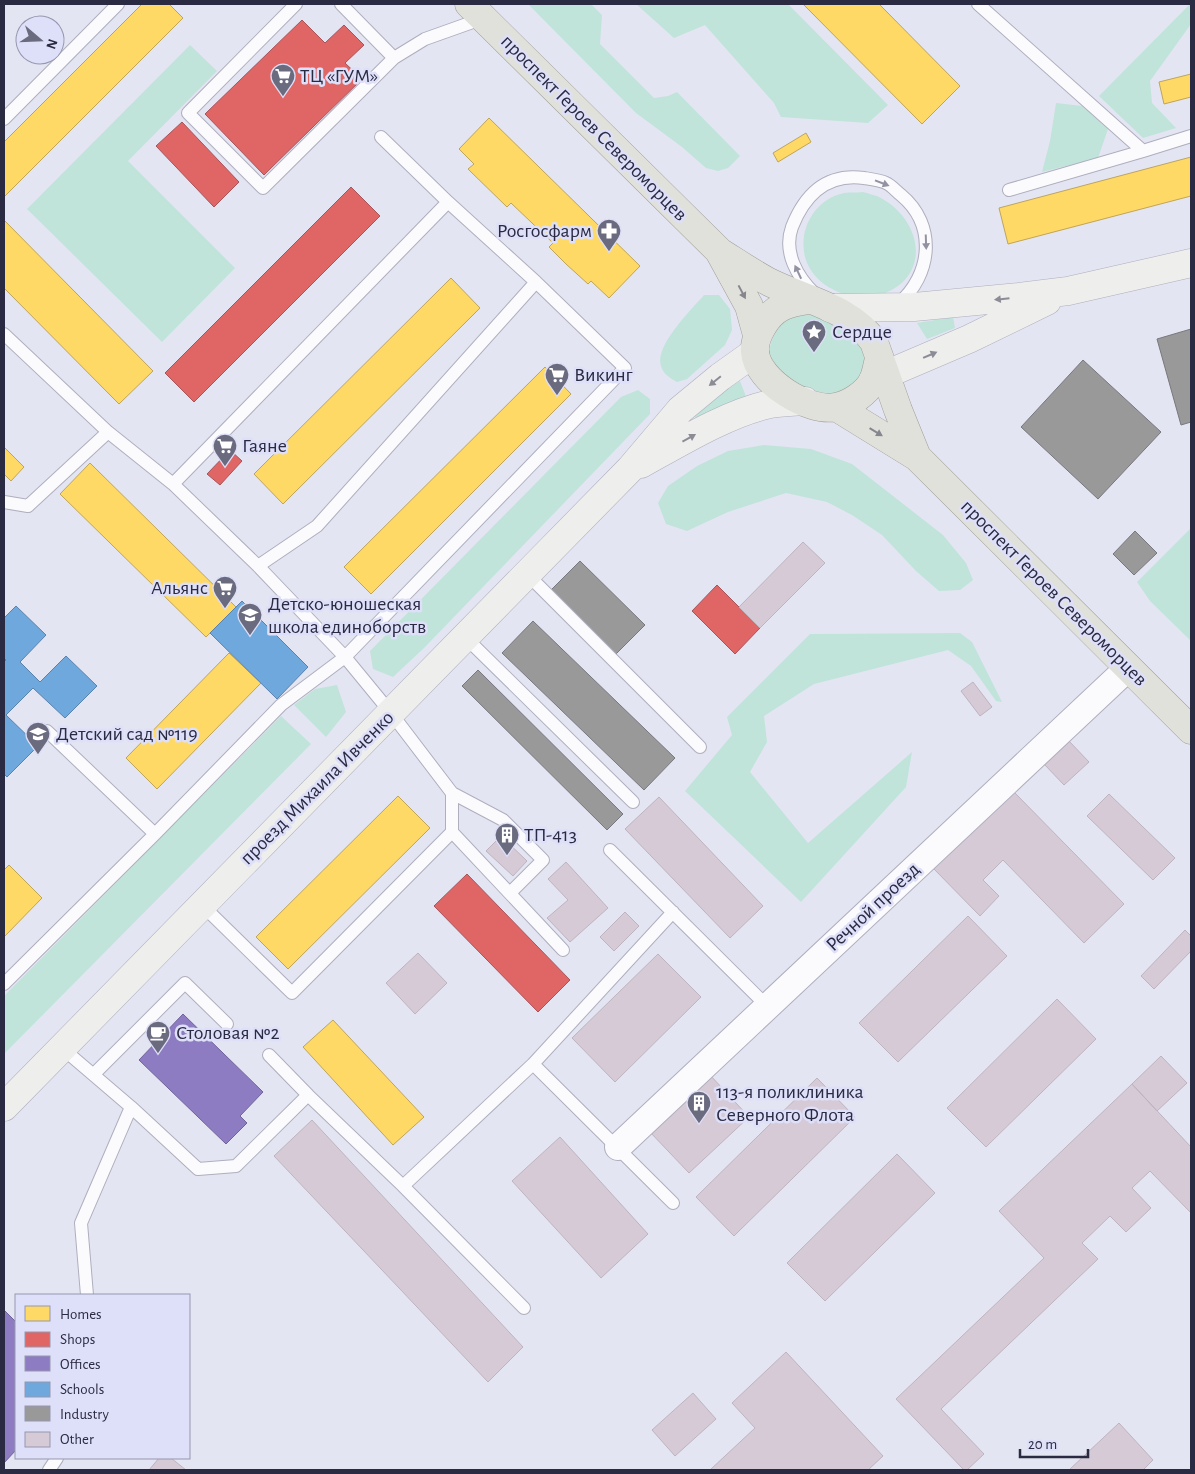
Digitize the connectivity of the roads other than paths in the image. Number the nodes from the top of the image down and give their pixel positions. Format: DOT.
graph roads {
  1 [pos="118,4"];
  2 [pos="296,4"];
  3 [pos="341,4"];
  4 [pos="978,4"];
  5 [pos="477,11"];
  6 [pos="394,58"];
  7 [pos="4,118"];
  8 [pos="1191,136"];
  9 [pos="381,138"];
  10 [pos="1142,151"];
  11 [pos="1009,190"];
  12 [pos="448,202"];
  13 [pos="720,252"];
  14 [pos="1191,262"];
  15 [pos="536,282"];
  16 [pos="1068,291"];
  17 [pos="820,304"];
  18 [pos="894,308"];
  19 [pos="4,334"];
  20 [pos="756,344"];
  21 [pos="879,371"];
  22 [pos="805,402"];
  23 [pos="836,407"];
  24 [pos="108,432"];
  25 [pos="917,457"];
  26 [pos="630,469"];
  27 [pos="173,484"];
  28 [pos="4,502"];
  29 [pos="258,566"];
  30 [pos="527,574"];
  31 [pos="465,637"];
  32 [pos="346,657"];
  33 [pos="1128,668"];
  34 [pos="391,713"];
  35 [pos="47,730"];
  36 [pos="1191,730"];
  37 [pos="700,747"];
  38 [pos="452,793"];
  39 [pos="633,802"];
  40 [pos="452,832"];
  41 [pos="155,834"];
  42 [pos="610,850"];
  43 [pos="510,894"];
  44 [pos="202,905"];
  45 [pos="673,912"];
  46 [pos="562,950"];
  47 [pos="4,984"];
  48 [pos="767,1006"];
  49 [pos="226,1024"];
  50 [pos="62,1048"];
  51 [pos="269,1055"];
  52 [pos="533,1064"];
  53 [pos="94,1074"];
  54 [pos="308,1095"];
  55 [pos="4,1107"];
  56 [pos="131,1107"];
  57 [pos="618,1147"];
  58 [pos="404,1186"];
  59 [pos="673,1203"];
  60 [pos="86,1294"];
  61 [pos="524,1308"];
  62 [pos="56,1459"];
  63 [pos="49,1470"];
  1 -- 7 [label="lane"];
  2 -- 6 [label="lane"];
  3 -- 6 [label="lane"];
  4 -- 10 [label="lane"];
  5 -- 6 [label="lane"];
  5 -- 13 [label="main road, проспект Героев Североморцев"];
  8 -- 10 [label="lane"];
  9 -- 12 [label="lane"];
  10 -- 11 [label="lane"];
  12 -- 15 [label="lane"];
  12 -- 27 [label="lane"];
  13 -- 17 [label="main road, проспект Героев Североморцев"];
  13 -- 20 [label="main road, проспект Героев Североморцев, one-way"];
  14 -- 16 [label="street"];
  15 -- 29 [label="lane"];
  15 -- 32 [label="lane"];
  16 -- 18 [label="street, one-way"];
  21 -- 16 [label="street, one-way"];
  17 -- 18 [label="street"];
  17 -- 18 [label="lane, one-way"];
  17 -- 20 [label="main road"];
  17 -- 21 [label="main road, проспект Героев Североморцев"];
  19 -- 24 [label="lane"];
  20 -- 22 [label="main road, проспект Героев Североморцев"];
  20 -- 26 [label="street, one-way"];
  21 -- 23 [label="main road"];
  21 -- 25 [label="main road, проспект Героев Североморцев"];
  22 -- 23 [label="main road, проспект Героев Североморцев"];
  26 -- 22 [label="street, one-way"];
  23 -- 25 [label="main road, проспект Героев Североморцев, one-way"];
  24 -- 27 [label="lane"];
  24 -- 28 [label="lane"];
  25 -- 33 [label="main road, проспект Героев Североморцев"];
  26 -- 30 [label="street, проезд Михаила Ивченко"];
  27 -- 29 [label="lane"];
  29 -- 32 [label="lane"];
  30 -- 31 [label="street, проезд Михаила Ивченко"];
  30 -- 37 [label="lane"];
  31 -- 34 [label="street, проезд Михаила Ивченко"];
  31 -- 39 [label="lane"];
  32 -- 34 [label="lane"];
  32 -- 41 [label="lane"];
  33 -- 36 [label="main road, проспект Героев Североморцев"];
  33 -- 48 [label="street, Речной проезд"];
  34 -- 38 [label="lane"];
  34 -- 44 [label="street, проезд Михаила Ивченко"];
  35 -- 41 [label="lane"];
  38 -- 40 [label="lane"];
  38 -- 43 [label="lane"];
  40 -- 43 [label="lane"];
  40 -- 44 [label="lane"];
  41 -- 47 [label="lane"];
  42 -- 45 [label="lane"];
  43 -- 46 [label="lane"];
  44 -- 50 [label="street, проезд Михаила Ивченко"];
  45 -- 48 [label="lane"];
  45 -- 52 [label="lane"];
  48 -- 57 [label="street, Речной проезд"];
  49 -- 53 [label="lane"];
  50 -- 53 [label="lane"];
  50 -- 55 [label="street, проезд Михаила Ивченко"];
  51 -- 54 [label="lane"];
  52 -- 57 [label="lane"];
  52 -- 58 [label="lane"];
  53 -- 56 [label="lane"];
  54 -- 56 [label="lane"];
  54 -- 58 [label="lane"];
  56 -- 60 [label="lane"];
  57 -- 59 [label="lane"];
  58 -- 61 [label="lane"];
  62 -- 63 [label="lane"];
}
